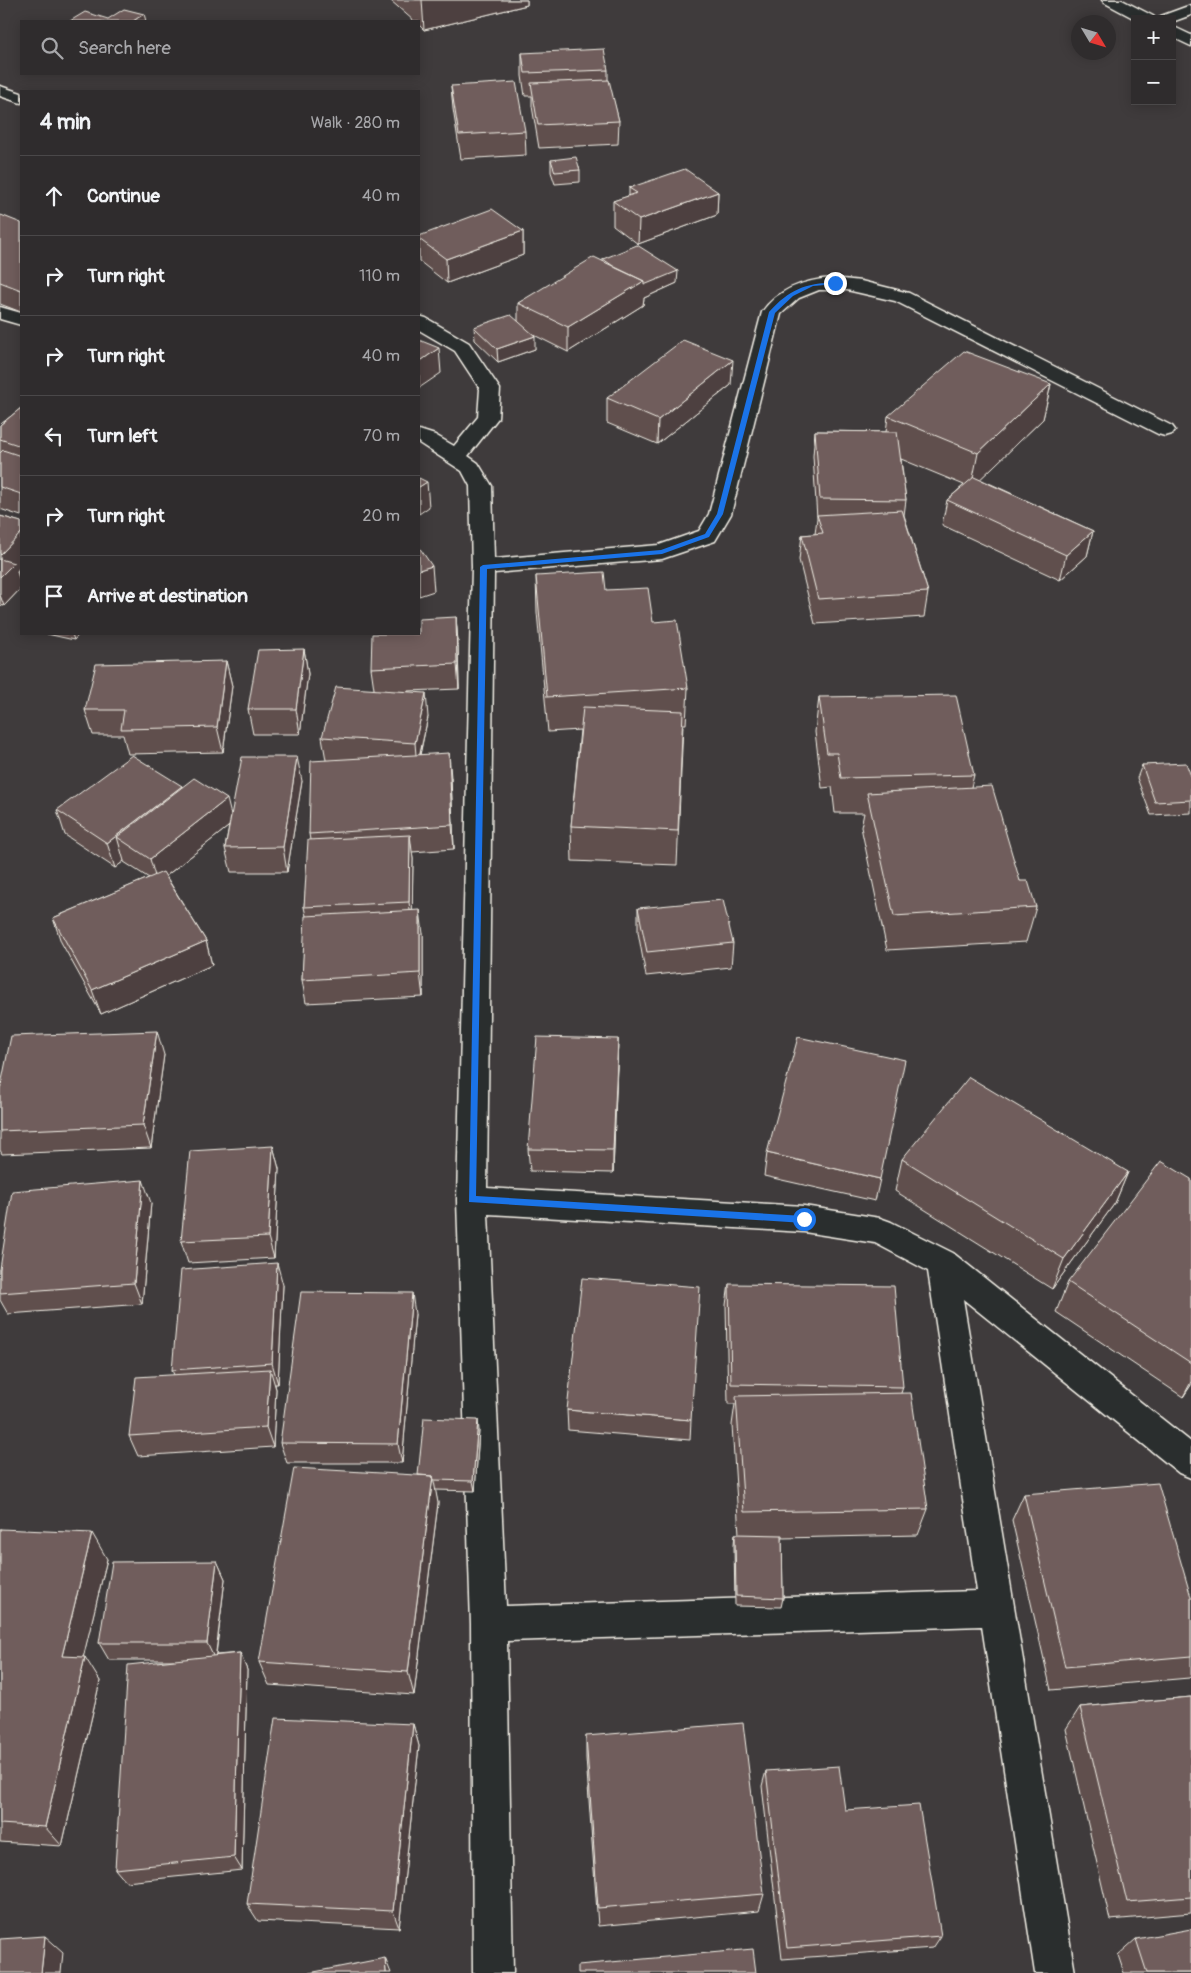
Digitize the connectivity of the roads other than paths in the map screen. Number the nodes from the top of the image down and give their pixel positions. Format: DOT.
graph roads {
  1 [pos="1110,0"];
  2 [pos="1191,10"];
  3 [pos="1140,15"];
  4 [pos="1176,15"];
  5 [pos="1176,33"];
  6 [pos="1191,40"];
  7 [pos="0,90"];
  8 [pos="20,98"];
  9 [pos="0,312"];
  10 [pos="20,319"];
  11 [pos="420,323"];
  12 [pos="1165,430"];
  13 [pos="420,436"];
  14 [pos="456,457"];
  15 [pos="483,567"];
  16 [pos="472,1200"];
  17 [pos="942,1262"];
  18 [pos="1191,1462"];
  19 [pos="997,1608"];
  20 [pos="489,1624"];
  21 [pos="493,1973"];
  22 [pos="1055,1973"];
  1 -- 3 [label="street"];
  2 -- 4 [label="street"];
  5 -- 6 [label="street"];
  7 -- 8 [label="street"];
  9 -- 10 [label="street"];
  11 -- 14 [label="street"];
  12 -- 15 [label="street"];
  13 -- 14 [label="street"];
  14 -- 15 [label="street"];
  15 -- 16 [label="street"];
  16 -- 17 [label="street"];
  16 -- 20 [label="street"];
  17 -- 18 [label="street"];
  17 -- 19 [label="street"];
  19 -- 20 [label="street"];
  19 -- 22 [label="street"];
  20 -- 21 [label="street"];
}
